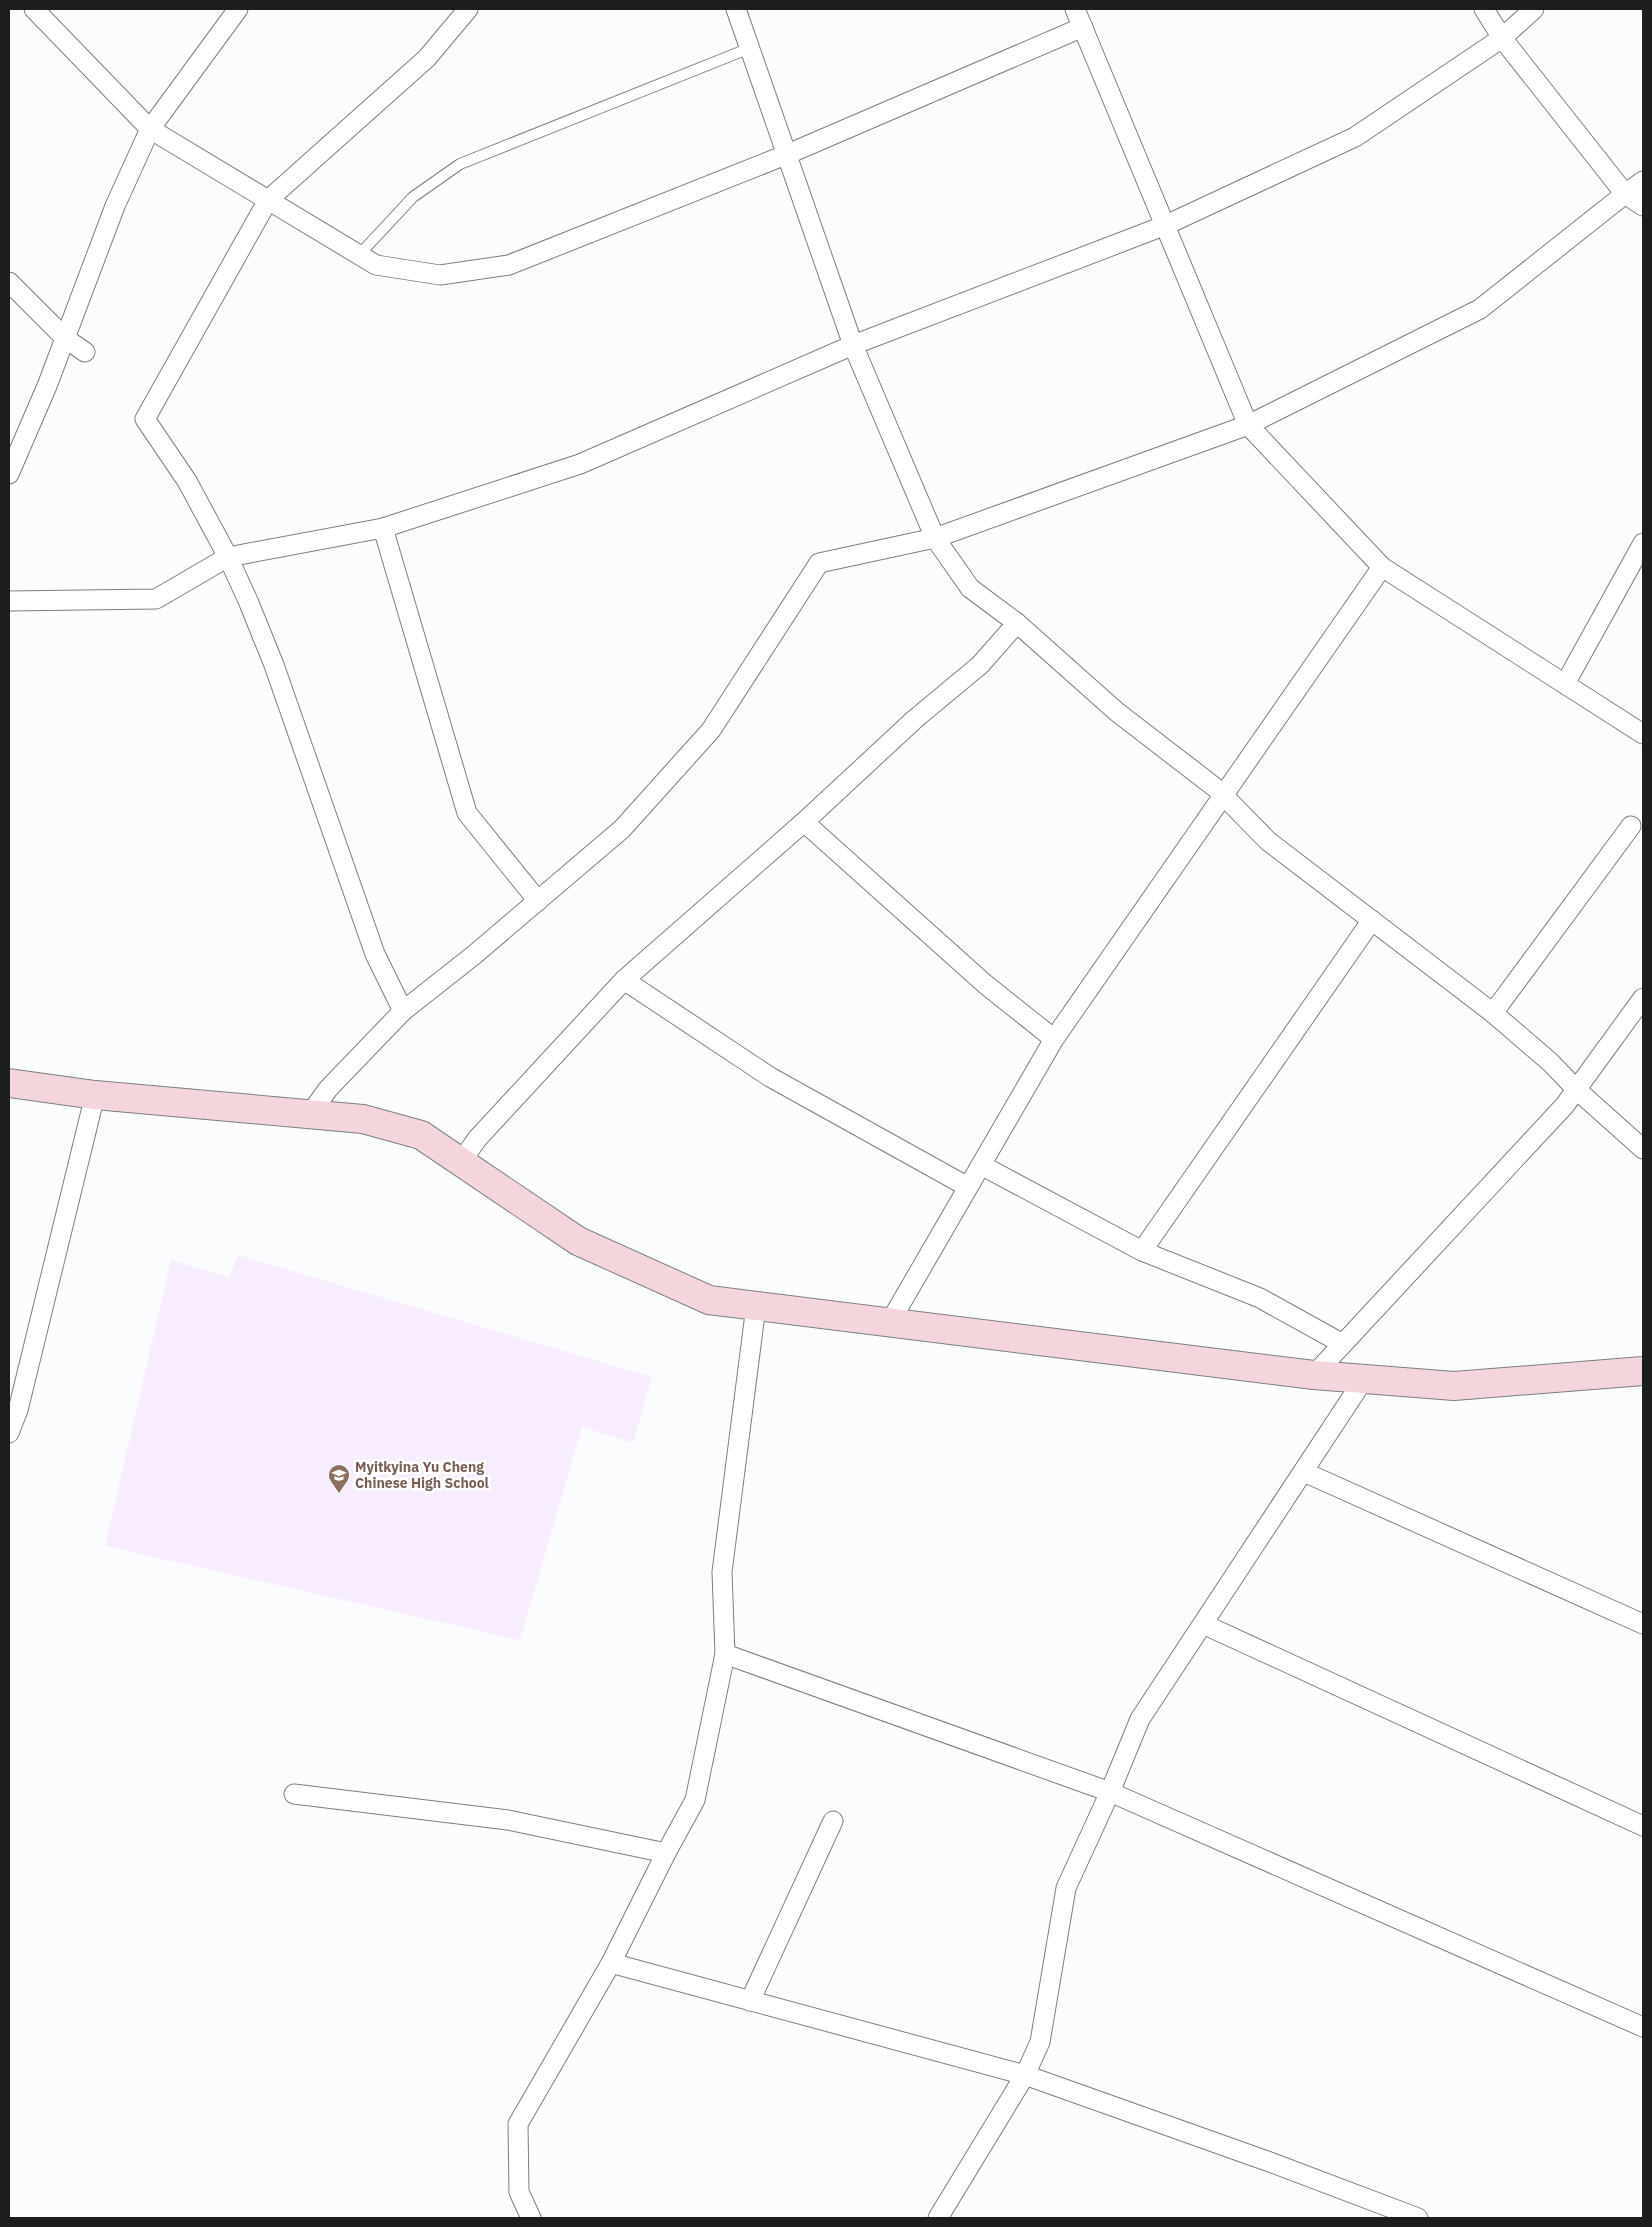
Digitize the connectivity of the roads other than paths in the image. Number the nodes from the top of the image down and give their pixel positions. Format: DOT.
graph roads {
  1 [pos="34,9"];
  2 [pos="238,9"];
  3 [pos="468,9"];
  4 [pos="736,9"];
  5 [pos="1076,9"];
  6 [pos="1484,9"];
  7 [pos="1534,9"];
  8 [pos="1083,27"];
  9 [pos="1502,38"];
  10 [pos="750,48"];
  11 [pos="150,129"];
  12 [pos="788,154"];
  13 [pos="1643,182"];
  14 [pos="1625,194"];
  15 [pos="268,200"];
  16 [pos="1643,206"];
  17 [pos="1166,225"];
  18 [pos="358,255"];
  19 [pos="9,282"];
  20 [pos="66,339"];
  21 [pos="854,345"];
  22 [pos="85,352"];
  23 [pos="1248,425"];
  24 [pos="9,474"];
  25 [pos="383,528"];
  26 [pos="935,538"];
  27 [pos="1643,543"];
  28 [pos="228,557"];
  29 [pos="1382,567"];
  30 [pos="9,601"];
  31 [pos="1017,623"];
  32 [pos="1565,684"];
  33 [pos="1643,734"];
  34 [pos="1223,795"];
  35 [pos="804,822"];
  36 [pos="1631,826"];
  37 [pos="538,901"];
  38 [pos="1372,920"];
  39 [pos="624,980"];
  40 [pos="1643,998"];
  41 [pos="403,1011"];
  42 [pos="1493,1013"];
  43 [pos="1054,1039"];
  44 [pos="9,1082"];
  45 [pos="1577,1090"];
  46 [pos="95,1095"];
  47 [pos="310,1114"];
  48 [pos="1643,1150"];
  49 [pos="461,1162"];
  50 [pos="981,1165"];
  51 [pos="968,1187"];
  52 [pos="1142,1251"];
  53 [pos="756,1306"];
  54 [pos="890,1322"];
  55 [pos="1343,1344"];
  56 [pos="1643,1371"];
  57 [pos="1314,1375"];
  58 [pos="1364,1378"];
  59 [pos="9,1433"];
  60 [pos="1304,1472"];
  61 [pos="1203,1624"];
  62 [pos="1643,1624"];
  63 [pos="725,1654"];
  64 [pos="1110,1792"];
  65 [pos="294,1794"];
  66 [pos="833,1821"];
  67 [pos="1643,1826"];
  68 [pos="666,1854"];
  69 [pos="611,1963"];
  70 [pos="750,2001"];
  71 [pos="1643,2027"];
  72 [pos="1025,2075"];
  73 [pos="531,2218"];
  74 [pos="938,2218"];
  75 [pos="1418,2218"];
  1 -- 11 [label="street"];
  2 -- 11 [label="street"];
  3 -- 15 [label="street"];
  4 -- 10 [label="street"];
  5 -- 8 [label="street"];
  6 -- 9 [label="street"];
  7 -- 9 [label="street"];
  8 -- 12 [label="street"];
  8 -- 17 [label="street"];
  9 -- 14 [label="street"];
  9 -- 17 [label="street"];
  10 -- 12 [label="street"];
  10 -- 18 [label="lane"];
  11 -- 15 [label="street"];
  11 -- 20 [label="street"];
  12 -- 18 [label="street"];
  12 -- 21 [label="street"];
  13 -- 14 [label="street"];
  14 -- 16 [label="street"];
  14 -- 23 [label="street"];
  15 -- 18 [label="street"];
  15 -- 28 [label="street"];
  17 -- 21 [label="street"];
  17 -- 23 [label="street"];
  19 -- 20 [label="street"];
  20 -- 22 [label="street"];
  20 -- 24 [label="street"];
  21 -- 25 [label="street"];
  21 -- 26 [label="street"];
  23 -- 26 [label="street"];
  23 -- 29 [label="street"];
  25 -- 28 [label="street"];
  25 -- 37 [label="street"];
  26 -- 31 [label="street"];
  26 -- 37 [label="street"];
  27 -- 32 [label="street"];
  28 -- 30 [label="street"];
  28 -- 41 [label="street"];
  29 -- 32 [label="street"];
  29 -- 34 [label="street"];
  31 -- 34 [label="street"];
  31 -- 35 [label="street"];
  32 -- 33 [label="street"];
  34 -- 38 [label="street"];
  34 -- 43 [label="street"];
  35 -- 39 [label="street"];
  35 -- 43 [label="street"];
  36 -- 42 [label="street"];
  37 -- 41 [label="street"];
  38 -- 42 [label="street"];
  38 -- 52 [label="street"];
  39 -- 49 [label="street"];
  39 -- 51 [label="street"];
  40 -- 45 [label="street"];
  41 -- 47 [label="street"];
  42 -- 45 [label="street"];
  43 -- 50 [label="street"];
  44 -- 46 [label="street"];
  45 -- 48 [label="street"];
  45 -- 55 [label="street"];
  46 -- 47 [label="street"];
  46 -- 59 [label="street"];
  47 -- 49 [label="street"];
  49 -- 53 [label="street"];
  50 -- 51 [label="street"];
  50 -- 52 [label="street"];
  51 -- 54 [label="street"];
  52 -- 55 [label="street"];
  53 -- 54 [label="street"];
  53 -- 63 [label="street"];
  54 -- 57 [label="street"];
  55 -- 57 [label="street"];
  56 -- 58 [label="street"];
  57 -- 58 [label="street"];
  58 -- 60 [label="street"];
  60 -- 61 [label="street"];
  60 -- 62 [label="street"];
  61 -- 64 [label="street"];
  61 -- 67 [label="street"];
  63 -- 64 [label="street"];
  63 -- 68 [label="street"];
  64 -- 71 [label="street"];
  64 -- 72 [label="street"];
  65 -- 68 [label="street"];
  66 -- 70 [label="street"];
  68 -- 69 [label="street"];
  69 -- 70 [label="street"];
  69 -- 73 [label="street"];
  70 -- 72 [label="street"];
  72 -- 74 [label="street"];
  72 -- 75 [label="street"];
}
